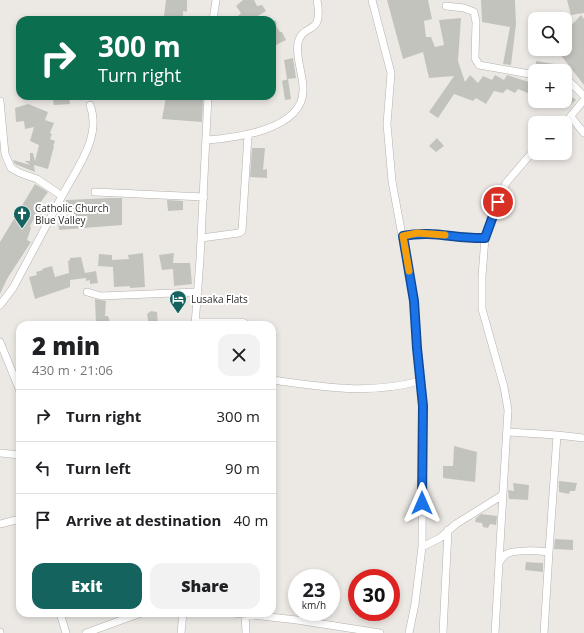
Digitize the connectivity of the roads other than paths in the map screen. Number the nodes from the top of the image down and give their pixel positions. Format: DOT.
graph roads {
  1 [pos="216,0"];
  2 [pos="318,0"];
  3 [pos="372,0"];
  4 [pos="446,6"];
  5 [pos="213,16"];
  6 [pos="528,74"];
  7 [pos="572,84"];
  8 [pos="584,96"];
  9 [pos="208,100"];
  10 [pos="584,100"];
  11 [pos="0,101"];
  12 [pos="90,105"];
  13 [pos="572,116"];
  14 [pos="572,118"];
  15 [pos="584,132"];
  16 [pos="248,135"];
  17 [pos="206,140"];
  18 [pos="528,157"];
  19 [pos="96,192"];
  20 [pos="62,196"];
  21 [pos="204,197"];
  22 [pos="403,236"];
  23 [pos="201,238"];
  24 [pos="485,238"];
  25 [pos="87,292"];
  26 [pos="198,292"];
  27 [pos="0,305"];
  28 [pos="195,321"];
  29 [pos="0,342"];
  30 [pos="16,371"];
  31 [pos="276,381"];
  32 [pos="420,381"];
  33 [pos="508,432"];
  34 [pos="557,435"];
  35 [pos="584,438"];
  36 [pos="0,453"];
  37 [pos="16,455"];
  38 [pos="503,493"];
  39 [pos="16,520"];
  40 [pos="0,524"];
  41 [pos="448,530"];
  42 [pos="422,547"];
  43 [pos="549,552"];
  44 [pos="499,563"];
  45 [pos="61,617"];
  46 [pos="123,617"];
  47 [pos="183,617"];
  48 [pos="245,617"];
  49 [pos="271,617"];
  50 [pos="66,633"];
  51 [pos="86,633"];
  52 [pos="181,633"];
  53 [pos="246,633"];
  54 [pos="380,633"];
  55 [pos="409,633"];
  56 [pos="443,633"];
  57 [pos="495,633"];
  58 [pos="544,633"];
  1 -- 5 [label="street"];
  2 -- 16 [label="street"];
  3 -- 22 [label="street"];
  4 -- 6 [label="street"];
  7 -- 8 [label="street"];
  9 -- 17 [label="street"];
  10 -- 13 [label="street"];
  11 -- 20 [label="street"];
  12 -- 20 [label="street"];
  14 -- 15 [label="street"];
  16 -- 17 [label="street"];
  16 -- 23 [label="street"];
  17 -- 21 [label="street"];
  18 -- 24 [label="street"];
  19 -- 21 [label="street"];
  20 -- 27 [label="street"];
  21 -- 23 [label="street"];
  22 -- 24 [label="street"];
  22 -- 32 [label="street"];
  23 -- 26 [label="street"];
  24 -- 33 [label="street"];
  25 -- 26 [label="street"];
  26 -- 28 [label="street"];
  29 -- 30 [label="street"];
  31 -- 32 [label="street"];
  32 -- 42 [label="street"];
  33 -- 34 [label="street"];
  33 -- 38 [label="street"];
  34 -- 35 [label="street"];
  34 -- 43 [label="street"];
  36 -- 37 [label="street"];
  38 -- 41 [label="street"];
  38 -- 44 [label="street"];
  39 -- 40 [label="street"];
  41 -- 42 [label="street"];
  41 -- 56 [label="street"];
  42 -- 55 [label="street"];
  43 -- 44 [label="street"];
  43 -- 58 [label="street"];
  44 -- 57 [label="street"];
  45 -- 50 [label="street"];
  46 -- 51 [label="street"];
  47 -- 52 [label="street"];
  48 -- 53 [label="street"];
  49 -- 54 [label="street"];
}
